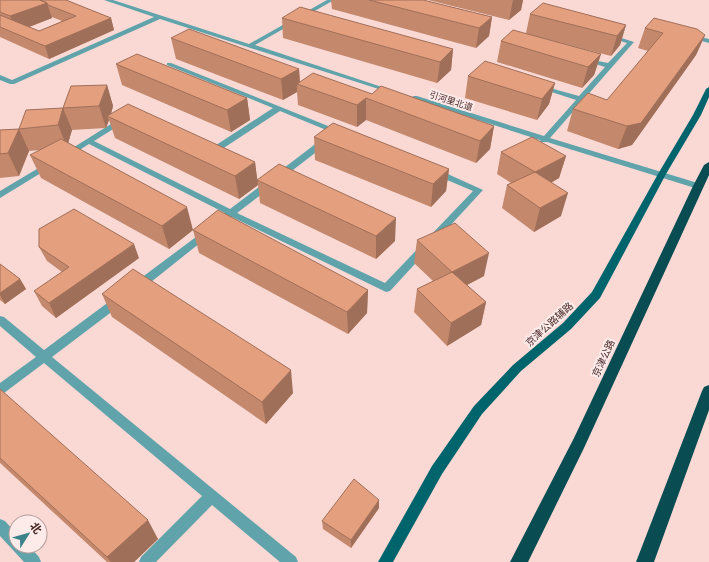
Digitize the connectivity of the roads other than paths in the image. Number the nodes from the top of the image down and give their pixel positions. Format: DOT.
graph roads {
  1 [pos="108,0"];
  2 [pos="331,0"];
  3 [pos="159,17"];
  4 [pos="300,18"];
  5 [pos="307,20"];
  6 [pos="600,33"];
  7 [pos="681,34"];
  8 [pos="709,41"];
  9 [pos="249,46"];
  10 [pos="581,58"];
  11 [pos="168,64"];
  12 [pos="610,66"];
  13 [pos="0,77"];
  14 [pos="534,85"];
  15 [pos="709,89"];
  16 [pos="401,94"];
  17 [pos="408,97"];
  18 [pos="580,99"];
  19 [pos="279,108"];
  20 [pos="127,118"];
  21 [pos="544,140"];
  22 [pos="88,141"];
  23 [pos="208,155"];
  24 [pos="709,166"];
  25 [pos="430,169"];
  26 [pos="662,174"];
  27 [pos="698,186"];
  28 [pos="0,195"];
  29 [pos="230,213"];
  30 [pos="0,320"];
  31 [pos="44,357"];
  32 [pos="0,390"];
  33 [pos="709,390"];
  34 [pos="212,496"];
  35 [pos="0,526"];
  36 [pos="8,534"];
  37 [pos="26,554"];
  38 [pos="34,562"];
  39 [pos="146,562"];
  40 [pos="291,562"];
  41 [pos="385,562"];
  42 [pos="519,562"];
  43 [pos="645,562"];
  1 -- 3 [label="street"];
  2 -- 4 [label="street"];
  3 -- 9 [label="street"];
  3 -- 13 [label="street"];
  4 -- 5 [label="street"];
  4 -- 9 [label="street"];
  6 -- 12 [label="street"];
  7 -- 8 [label="street"];
  9 -- 16 [label="street"];
  10 -- 12 [label="street"];
  11 -- 19 [label="street"];
  12 -- 18 [label="street"];
  14 -- 18 [label="street"];
  15 -- 26 [label="main road, 京津公路辅路"];
  17 -- 21 [label="street, 引河里北道"];
  18 -- 21 [label="street"];
  19 -- 23 [label="street"];
  19 -- 29 [label="street"];
  20 -- 22 [label="street"];
  21 -- 26 [label="street, 引河里北道"];
  22 -- 28 [label="street"];
  22 -- 29 [label="street"];
  24 -- 27 [label="highway, 京津公路"];
  25 -- 29 [label="street"];
  26 -- 27 [label="street, 引河里北道"];
  26 -- 41 [label="main road, 京津公路辅路"];
  27 -- 42 [label="highway, 京津公路"];
  29 -- 31 [label="street"];
  30 -- 31 [label="street"];
  31 -- 32 [label="street"];
  31 -- 34 [label="street"];
  33 -- 43 [label="highway"];
  34 -- 39 [label="street"];
  34 -- 40 [label="street"];
  35 -- 36 [label="street"];
  37 -- 38 [label="street"];
}
